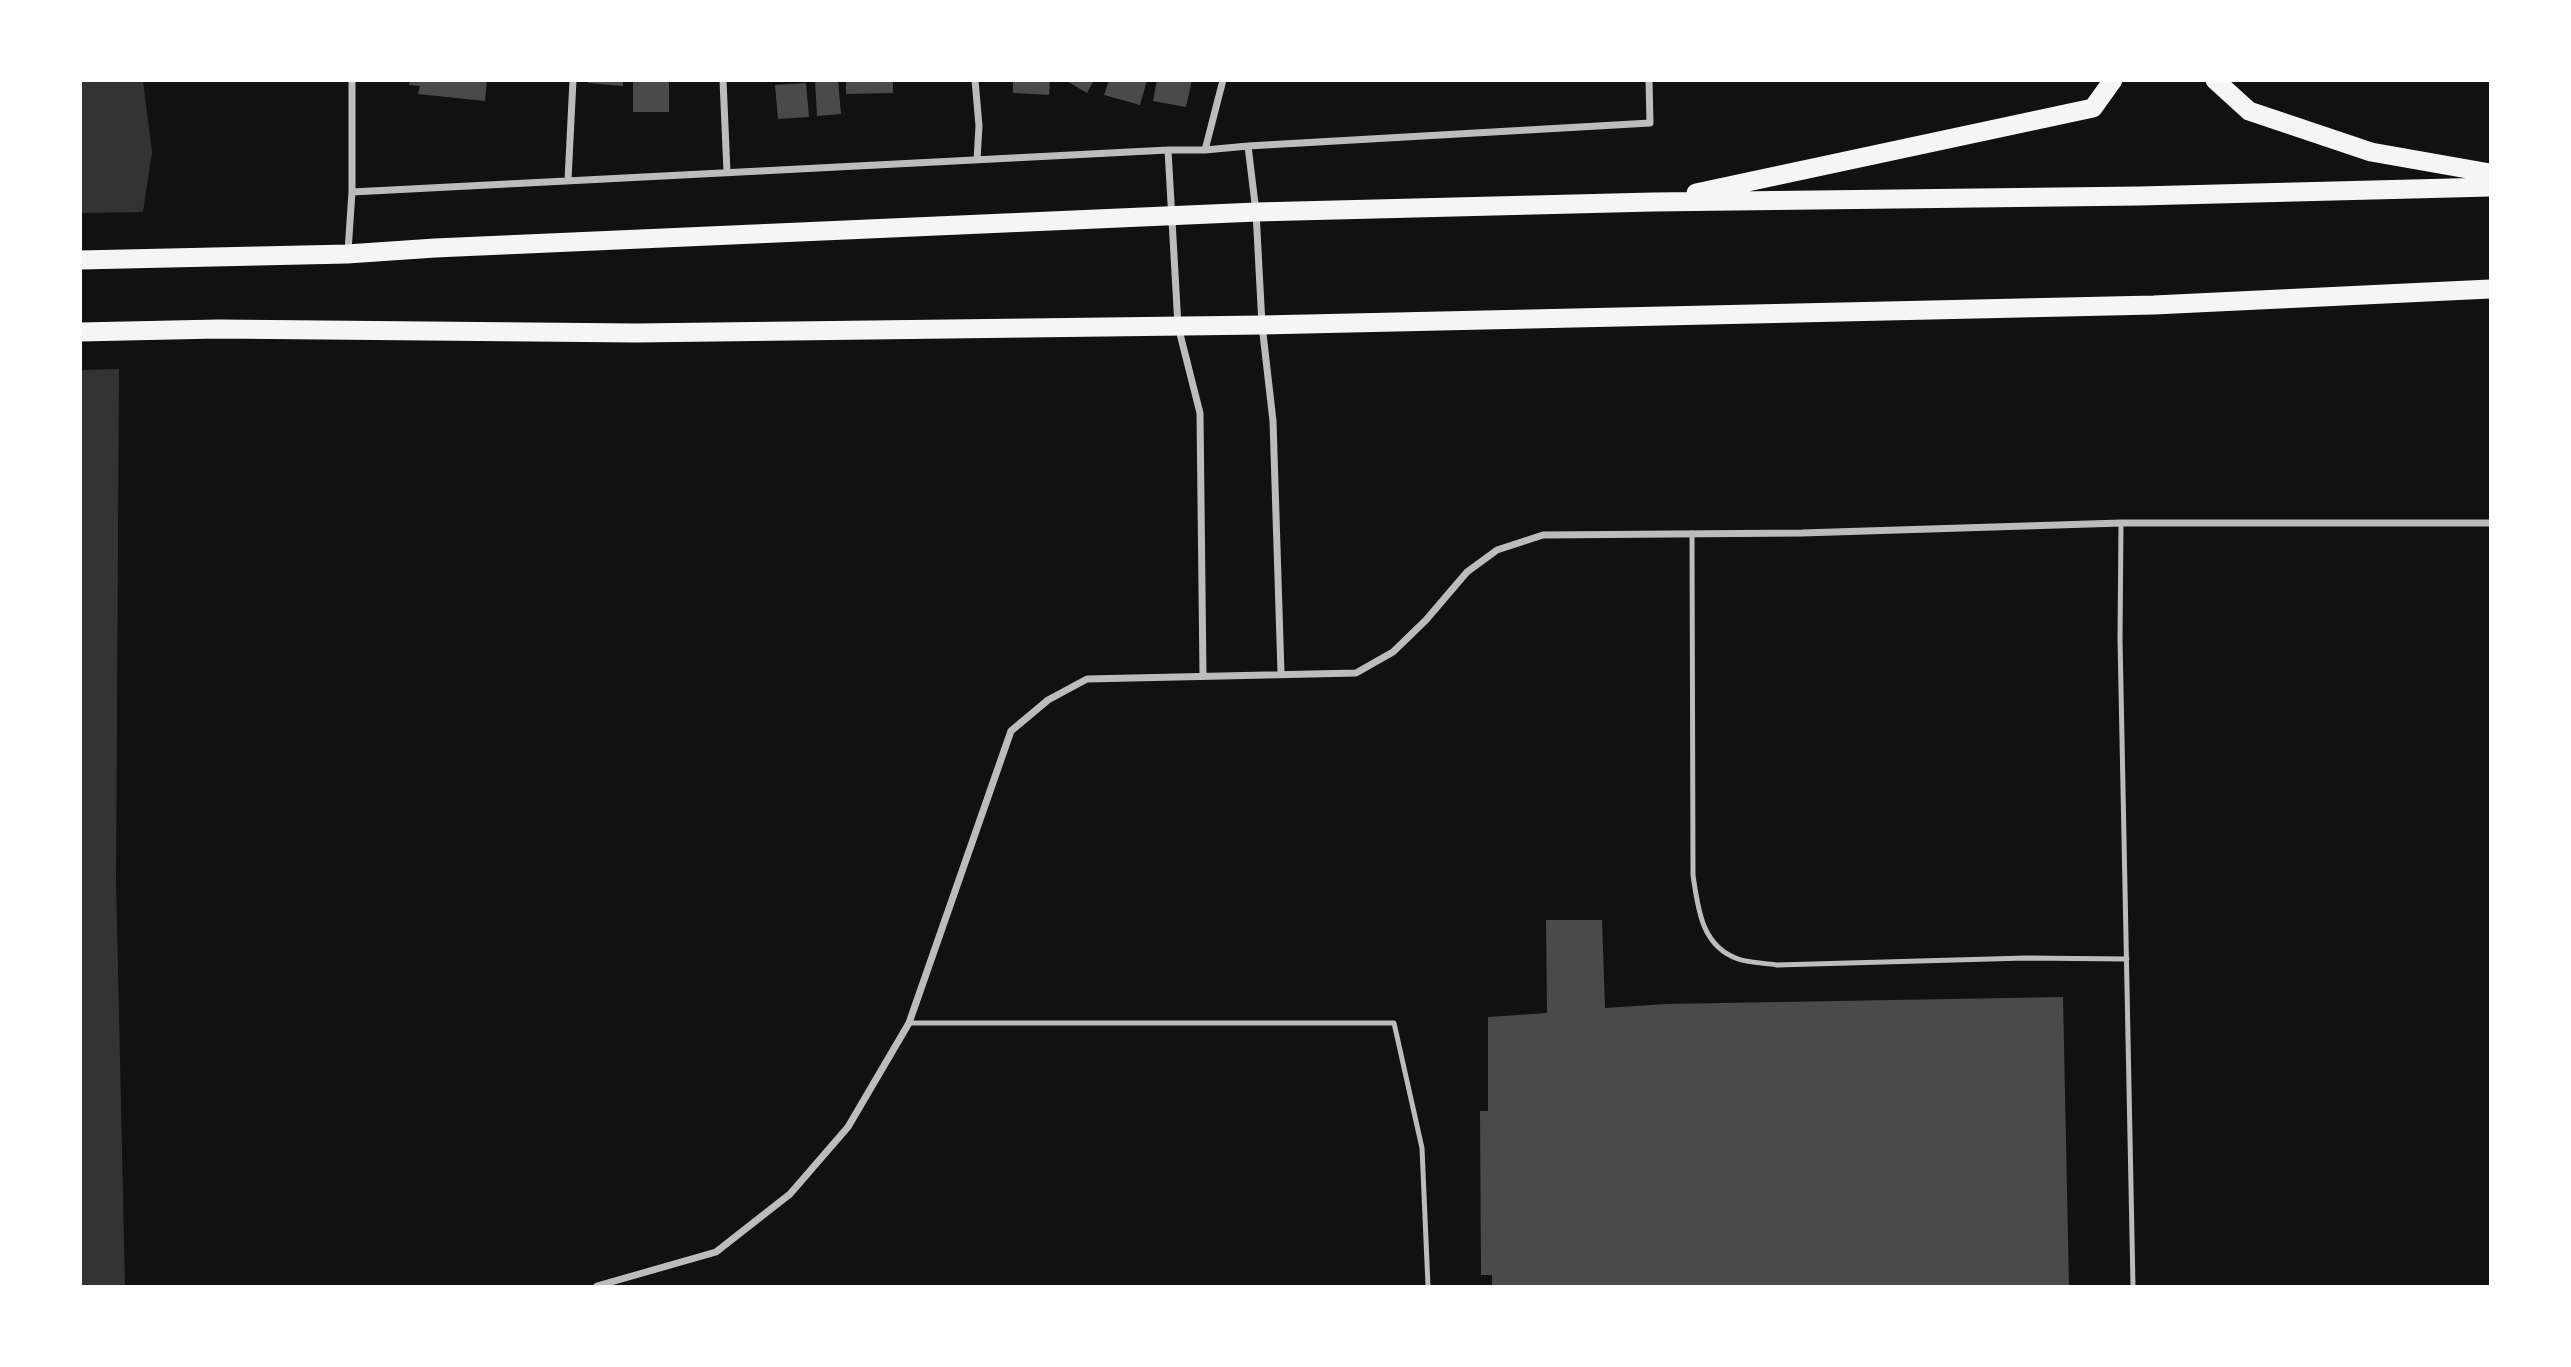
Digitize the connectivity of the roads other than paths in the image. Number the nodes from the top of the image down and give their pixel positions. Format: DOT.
graph roads {
  1 [pos="352,80"];
  2 [pos="573,80"];
  3 [pos="723,80"];
  4 [pos="975,80"];
  5 [pos="1223,80"];
  6 [pos="1650,80"];
  7 [pos="2113,80"];
  8 [pos="2216,80"];
  9 [pos="1248,146"];
  10 [pos="1168,150"];
  11 [pos="1205,150"];
  12 [pos="977,160"];
  13 [pos="727,172"];
  14 [pos="2490,173"];
  15 [pos="568,180"];
  16 [pos="2490,187"];
  17 [pos="352,192"];
  18 [pos="1653,202"];
  19 [pos="1255,212"];
  20 [pos="1172,214"];
  21 [pos="347,254"];
  22 [pos="80,260"];
  23 [pos="2490,289"];
  24 [pos="1262,325"];
  25 [pos="1178,326"];
  26 [pos="80,332"];
  27 [pos="2121,523"];
  28 [pos="2490,523"];
  29 [pos="1692,533"];
  30 [pos="1281,673"];
  31 [pos="1203,676"];
  32 [pos="2127,960"];
  33 [pos="909,1023"];
  34 [pos="597,1286"];
  35 [pos="1428,1286"];
  36 [pos="2133,1286"];
  1 -- 17 [label="street"];
  2 -- 15 [label="street"];
  3 -- 13 [label="street"];
  4 -- 12 [label="street"];
  5 -- 11 [label="street"];
  6 -- 9 [label="street"];
  7 -- 18 [label="highway"];
  8 -- 14 [label="highway"];
  9 -- 11 [label="street"];
  9 -- 19 [label="street"];
  10 -- 11 [label="street"];
  10 -- 12 [label="street"];
  10 -- 20 [label="street"];
  12 -- 13 [label="street"];
  13 -- 15 [label="street"];
  15 -- 17 [label="street"];
  16 -- 18 [label="highway"];
  17 -- 21 [label="street"];
  18 -- 19 [label="highway"];
  19 -- 20 [label="highway"];
  19 -- 24 [label="street"];
  20 -- 21 [label="highway"];
  20 -- 25 [label="street"];
  21 -- 22 [label="highway"];
  23 -- 24 [label="highway"];
  24 -- 25 [label="highway"];
  24 -- 30 [label="street"];
  25 -- 26 [label="highway"];
  25 -- 31 [label="street"];
  27 -- 28 [label="street"];
  27 -- 29 [label="street"];
  27 -- 32 [label="lane"];
  29 -- 30 [label="street"];
  29 -- 32 [label="lane"];
  30 -- 31 [label="street"];
  31 -- 33 [label="street"];
  32 -- 36 [label="lane"];
  33 -- 34 [label="street"];
  33 -- 35 [label="lane"];
}
